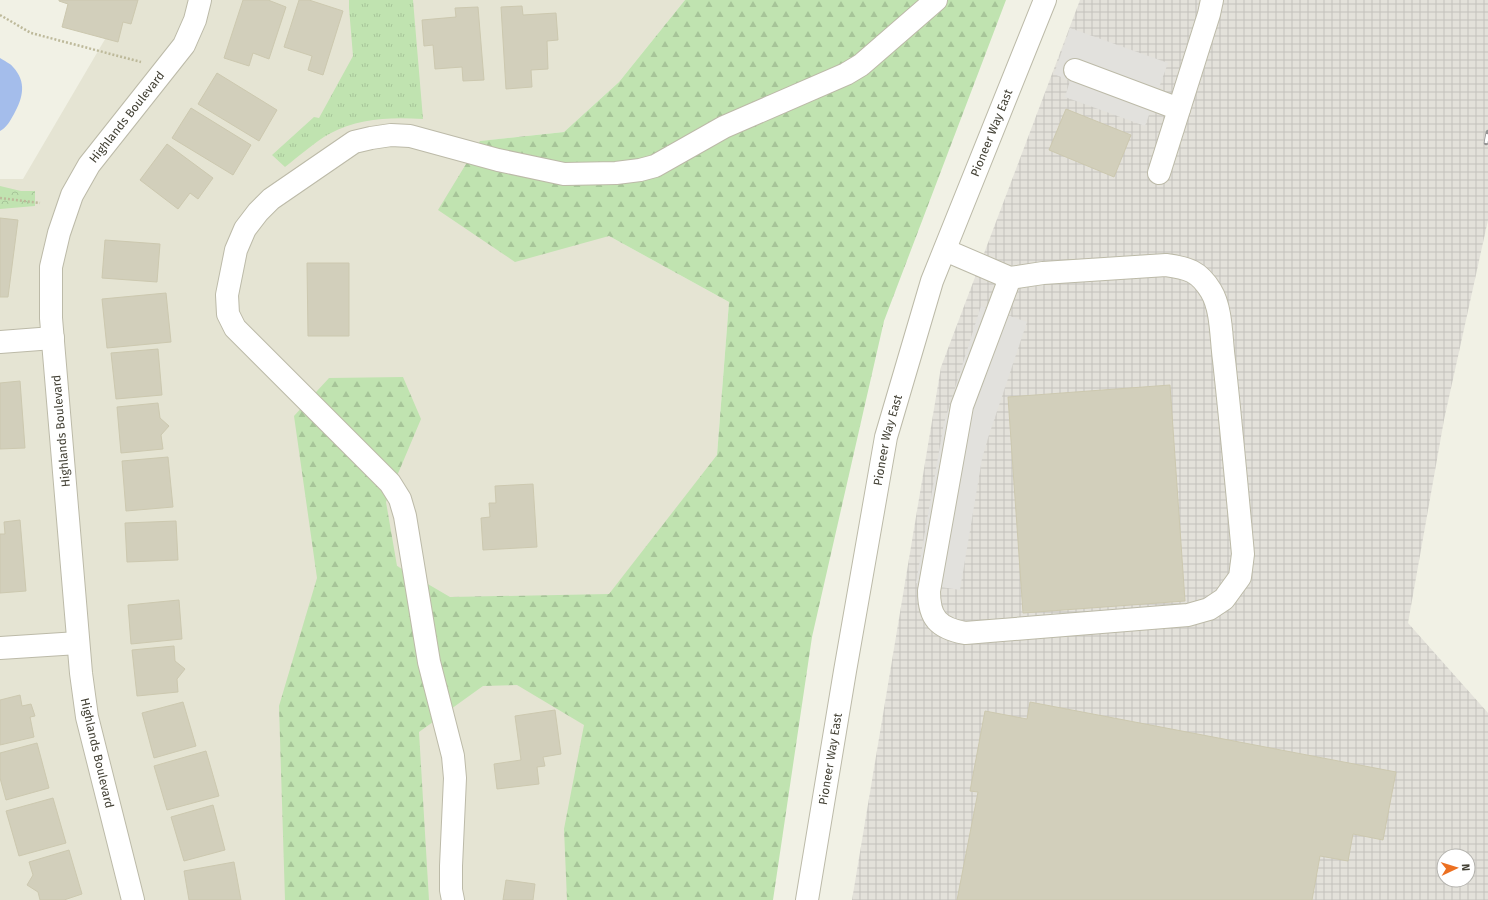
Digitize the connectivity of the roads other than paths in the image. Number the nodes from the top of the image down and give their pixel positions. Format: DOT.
graph roads {
  1 [pos="200,0"];
  2 [pos="936,0"];
  3 [pos="1045,0"];
  4 [pos="1212,0"];
  5 [pos="1076,70"];
  6 [pos="1179,109"];
  7 [pos="1159,173"];
  8 [pos="945,250"];
  9 [pos="1010,278"];
  10 [pos="53,338"];
  11 [pos="0,342"];
  12 [pos="78,643"];
  13 [pos="0,648"];
  14 [pos="133,900"];
  15 [pos="453,900"];
  16 [pos="807,900"];
  1 -- 10 [label="street, Highlands Boulevard"];
  2 -- 15 [label="street"];
  3 -- 8 [label="street, Pioneer Way East"];
  4 -- 6 [label="street"];
  5 -- 6 [label="street"];
  6 -- 7 [label="street"];
  8 -- 9 [label="street"];
  8 -- 16 [label="street, Pioneer Way East"];
  9 -- 9 [label="street"];
  10 -- 11 [label="street"];
  10 -- 12 [label="street, Highlands Boulevard"];
  12 -- 13 [label="street"];
  12 -- 14 [label="street, Highlands Boulevard"];
}
